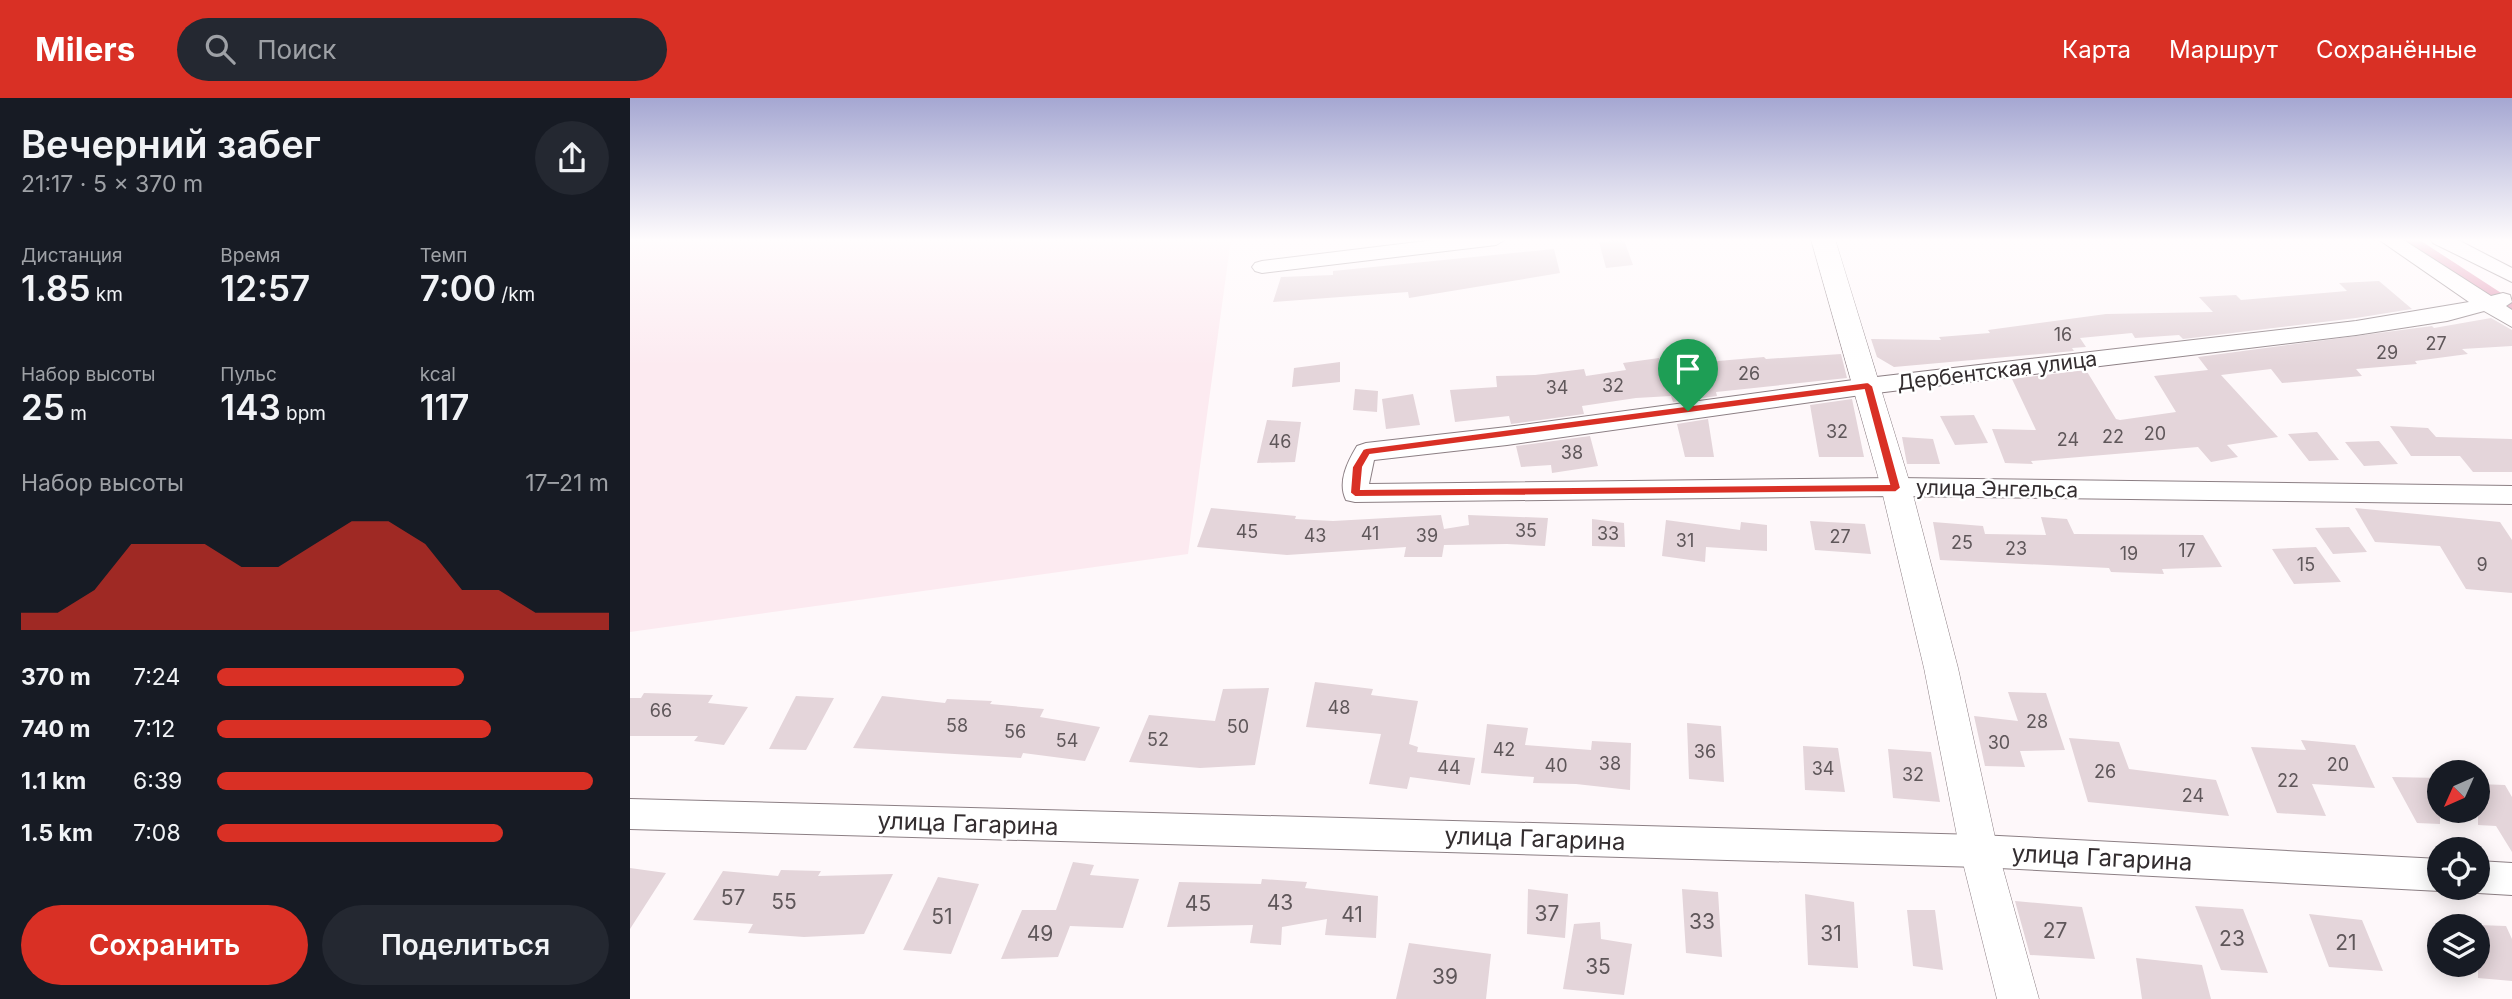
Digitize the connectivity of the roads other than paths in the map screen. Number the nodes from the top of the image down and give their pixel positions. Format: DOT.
graph roads {
  1 [pos="1835,281"];
  2 [pos="2459,281"];
  3 [pos="2495,302"];
  4 [pos="2512,320"];
  5 [pos="1868,386"];
  6 [pos="1896,488"];
  7 [pos="1355,493"];
  8 [pos="2512,495"];
  9 [pos="630,814"];
  10 [pos="1979,851"];
  11 [pos="2427,874"];
  12 [pos="2490,878"];
  13 [pos="2512,879"];
  14 [pos="2018,999"];
  1 -- 5 [label="street"];
  2 -- 3 [label="street"];
  3 -- 4 [label="street"];
  3 -- 5 [label="street, Дербентская улица"];
  5 -- 6 [label="street"];
  5 -- 7 [label="street, Дербентская улица"];
  6 -- 7 [label="street, улица Энгельса"];
  6 -- 8 [label="street, улица Энгельса"];
  6 -- 10 [label="street"];
  9 -- 10 [label="street, улица Гагарина"];
  10 -- 11 [label="street, улица Гагарина"];
  10 -- 14 [label="street"];
  12 -- 13 [label="street"];
}
